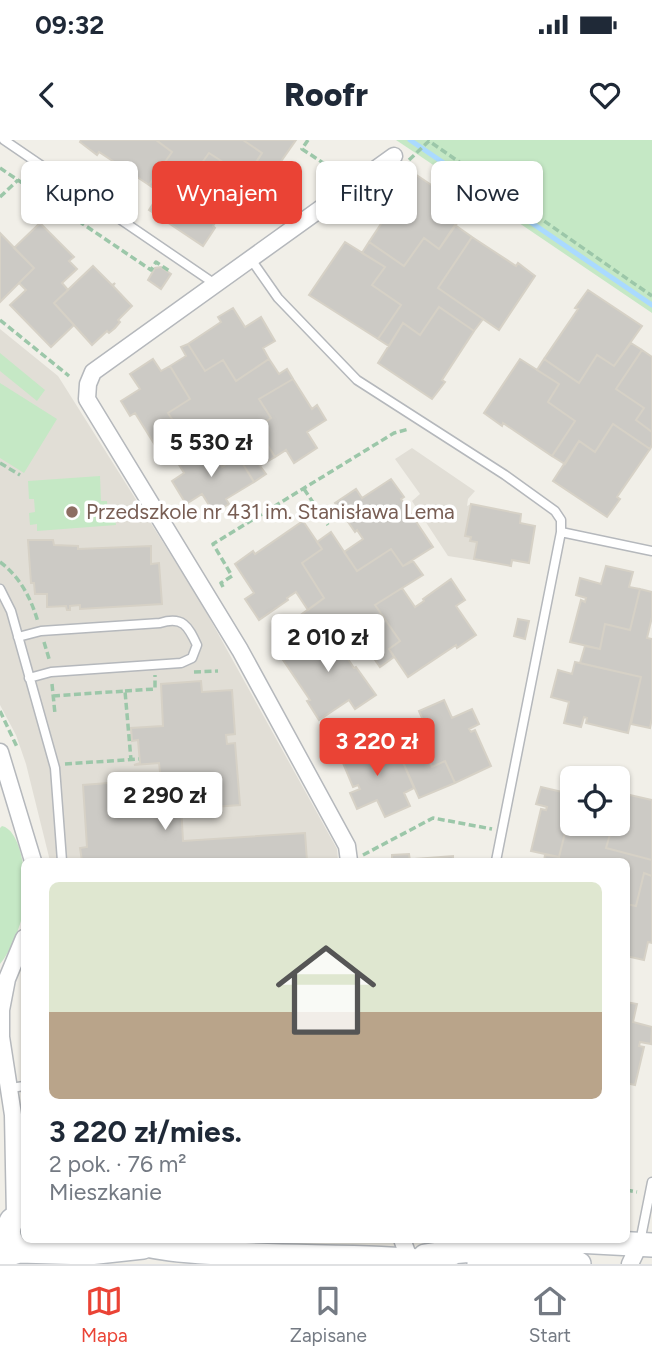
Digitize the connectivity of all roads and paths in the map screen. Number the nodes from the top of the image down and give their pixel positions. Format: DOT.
graph roads {
  1 [pos="4,140"];
  2 [pos="308,140"];
  3 [pos="394,156"];
  4 [pos="416,156"];
  5 [pos="320,161"];
  6 [pos="0,168"];
  7 [pos="18,180"];
  8 [pos="0,197"];
  9 [pos="250,258"];
  10 [pos="173,273"];
  11 [pos="215,284"];
  12 [pos="652,296"];
  13 [pos="0,320"];
  14 [pos="69,376"];
  15 [pos="425,424"];
  16 [pos="0,463"];
  17 [pos="20,475"];
  18 [pos="303,489"];
  19 [pos="241,512"];
  20 [pos="247,523"];
  21 [pos="328,525"];
  22 [pos="561,532"];
  23 [pos="652,551"];
  24 [pos="0,562"];
  25 [pos="0,589"];
  26 [pos="227,594"];
  27 [pos="41,631"];
  28 [pos="18,637"];
  29 [pos="218,671"];
  30 [pos="51,672"];
  31 [pos="192,673"];
  32 [pos="167,674"];
  33 [pos="29,678"];
  34 [pos="125,691"];
  35 [pos="53,696"];
  36 [pos="55,716"];
  37 [pos="0,752"];
  38 [pos="62,754"];
  39 [pos="139,759"];
  40 [pos="131,760"];
  41 [pos="501,831"];
  42 [pos="32,858"];
  43 [pos="62,858"];
  44 [pos="355,858"];
  45 [pos="496,858"];
  46 [pos="21,945"];
  47 [pos="18,1087"];
  48 [pos="13,1115"];
  49 [pos="21,1133"];
  50 [pos="652,1182"];
  51 [pos="12,1220"];
  52 [pos="134,1243"];
  53 [pos="545,1243"];
  54 [pos="581,1243"];
  55 [pos="146,1247"];
  56 [pos="640,1251"];
  57 [pos="29,1252"];
  58 [pos="407,1254"];
  59 [pos="446,1264"];
  60 [pos="479,1264"];
  61 [pos="579,1264"];
  1 -- 11 [label="lane"];
  2 -- 5 [label="path"];
  3 -- 9 [label="street"];
  4 -- 12 [label="path"];
  6 -- 7 [label="path"];
  7 -- 8 [label="path"];
  7 -- 10 [label="path"];
  9 -- 11 [label="street"];
  9 -- 15 [label="lane"];
  11 -- 44 [label="street"];
  13 -- 14 [label="path"];
  15 -- 18 [label="path"];
  15 -- 22 [label="lane"];
  16 -- 17 [label="path"];
  18 -- 20 [label="path"];
  18 -- 21 [label="path"];
  19 -- 20 [label="path"];
  20 -- 26 [label="path"];
  22 -- 23 [label="lane"];
  22 -- 41 [label="lane"];
  24 -- 27 [label="path"];
  25 -- 28 [label="lane"];
  27 -- 28 [label="lane"];
  27 -- 30 [label="path"];
  27 -- 30 [label="lane"];
  28 -- 33 [label="lane"];
  29 -- 31 [label="path"];
  30 -- 33 [label="lane"];
  30 -- 35 [label="path"];
  32 -- 34 [label="path"];
  33 -- 43 [label="lane"];
  34 -- 35 [label="path"];
  34 -- 40 [label="path"];
  35 -- 36 [label="path"];
  37 -- 42 [label="street"];
  38 -- 40 [label="path"];
  39 -- 40 [label="path"];
  41 -- 44 [label="path"];
  41 -- 45 [label="lane"];
  46 -- 47 [label="street"];
  47 -- 48 [label="street"];
  48 -- 49 [label="street"];
  48 -- 51 [label="street"];
  50 -- 56 [label="lane"];
  51 -- 57 [label="street"];
  52 -- 55 [label="street"];
  53 -- 58 [label="street"];
  54 -- 56 [label="street"];
  55 -- 57 [label="street"];
  55 -- 58 [label="street"];
  58 -- 59 [label="street"];
  60 -- 61 [label="street"];
}
